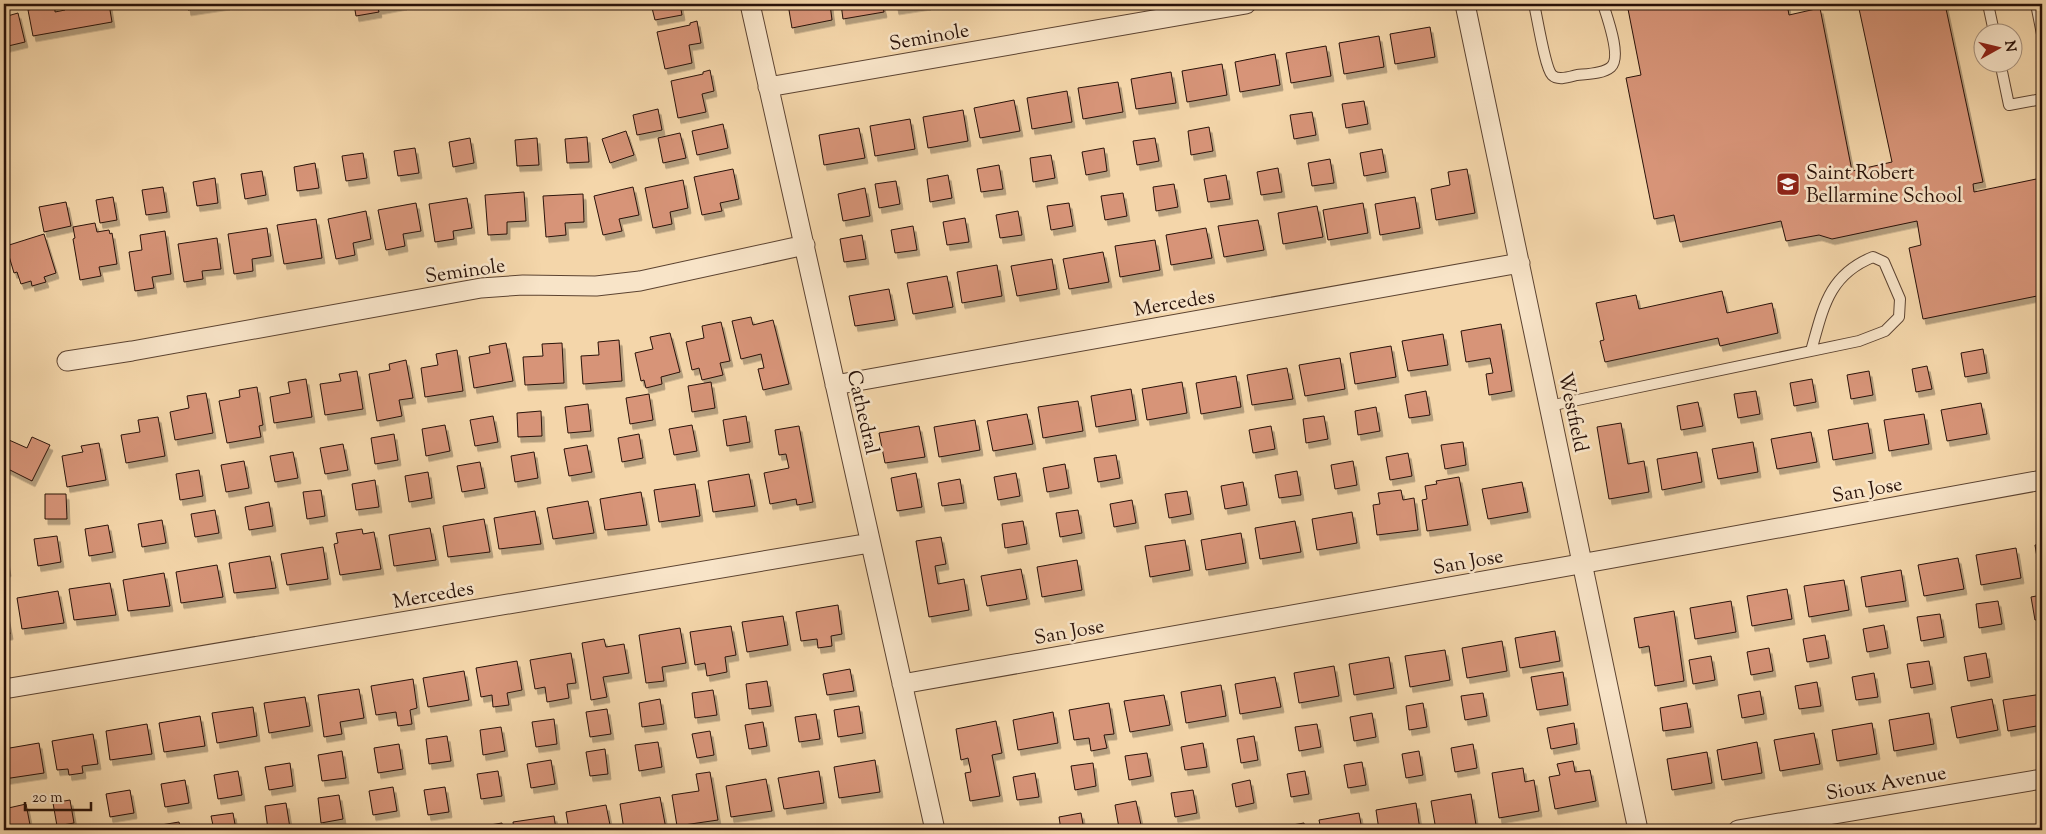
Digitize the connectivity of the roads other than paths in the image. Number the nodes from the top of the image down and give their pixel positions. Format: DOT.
graph roads {
  1 [pos="750,4"];
  2 [pos="1246,4"];
  3 [pos="1465,4"];
  4 [pos="1534,4"];
  5 [pos="1604,4"];
  6 [pos="1988,4"];
  7 [pos="2036,4"];
  8 [pos="1992,22"];
  9 [pos="2042,34"];
  10 [pos="2002,72"];
  11 [pos="768,87"];
  12 [pos="2042,99"];
  13 [pos="805,245"];
  14 [pos="1520,263"];
  15 [pos="1811,351"];
  16 [pos="67,361"];
  17 [pos="835,385"];
  18 [pos="1550,406"];
  19 [pos="2042,480"];
  20 [pos="870,543"];
  21 [pos="1582,563"];
  22 [pos="902,684"];
  23 [pos="4,689"];
  24 [pos="2042,779"];
  25 [pos="935,830"];
  26 [pos="1638,830"];
  27 [pos="1738,830"];
  1 -- 11 [label="street, Cathedral"];
  2 -- 11 [label="street, Seminole"];
  3 -- 14 [label="street, Westfield"];
  4 -- 5 [label="lane"];
  6 -- 8 [label="lane"];
  7 -- 9 [label="lane"];
  10 -- 12 [label="lane"];
  11 -- 13 [label="street, Cathedral"];
  13 -- 16 [label="street, Seminole"];
  13 -- 17 [label="street, Cathedral"];
  14 -- 17 [label="street, Mercedes"];
  14 -- 18 [label="street, Westfield"];
  15 -- 15 [label="lane"];
  15 -- 18 [label="lane"];
  17 -- 20 [label="street, Cathedral"];
  18 -- 21 [label="street, Westfield"];
  19 -- 21 [label="street, San Jose"];
  20 -- 22 [label="street, Cathedral"];
  20 -- 23 [label="street, Mercedes"];
  21 -- 22 [label="street, San Jose"];
  21 -- 26 [label="street, Westfield"];
  22 -- 25 [label="street, Cathedral"];
  24 -- 27 [label="street, Sioux Avenue"];
}
